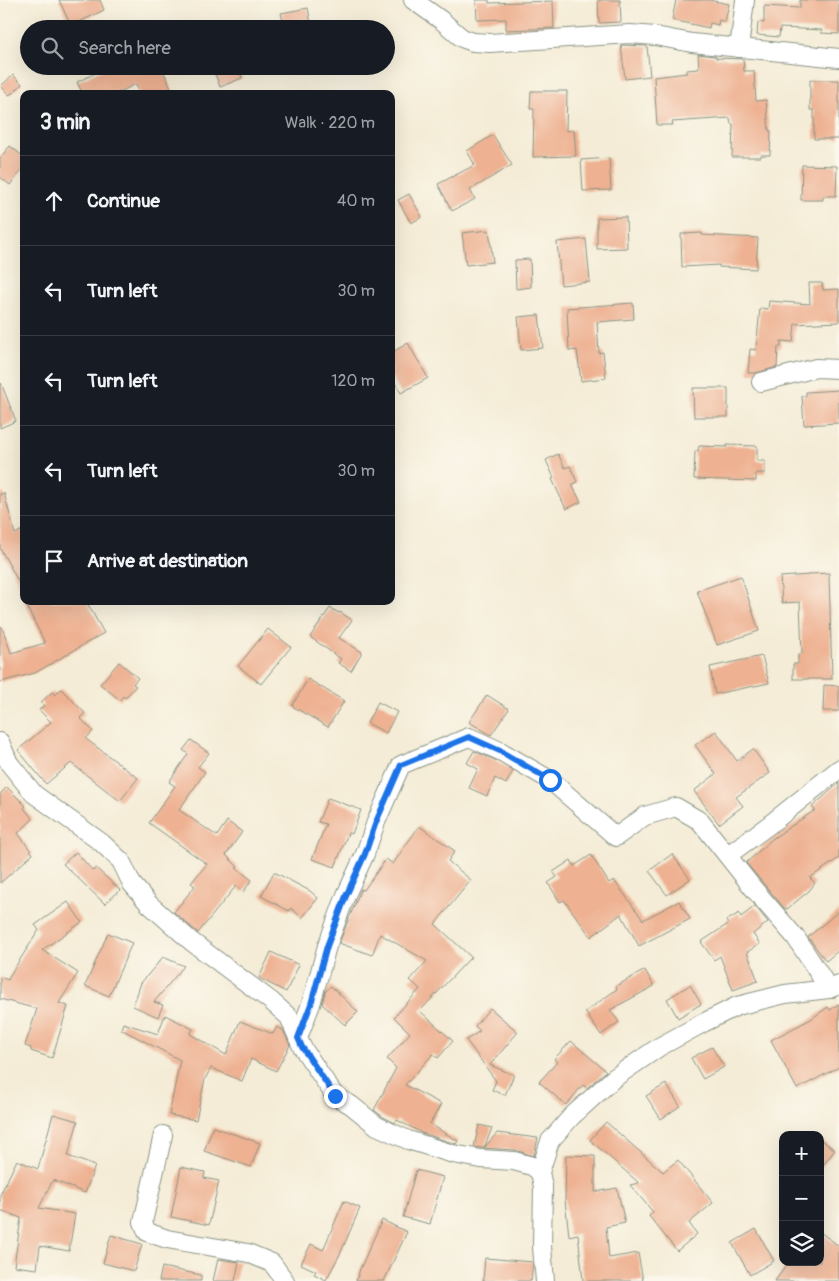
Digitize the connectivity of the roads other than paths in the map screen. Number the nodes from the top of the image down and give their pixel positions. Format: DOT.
graph roads {
  1 [pos="413,0"];
  2 [pos="745,0"];
  3 [pos="739,48"];
  4 [pos="839,58"];
  5 [pos="839,369"];
  6 [pos="761,382"];
  7 [pos="0,742"];
  8 [pos="839,769"];
  9 [pos="728,855"];
  10 [pos="834,987"];
  11 [pos="298,1038"];
  12 [pos="163,1135"];
  13 [pos="540,1172"];
  14 [pos="285,1281"];
  15 [pos="545,1281"];
  1 -- 3 [label="street"];
  2 -- 3 [label="street"];
  3 -- 4 [label="street"];
  5 -- 6 [label="street"];
  7 -- 11 [label="street"];
  8 -- 9 [label="street"];
  9 -- 10 [label="street"];
  9 -- 11 [label="street"];
  10 -- 13 [label="street"];
  11 -- 13 [label="street"];
  12 -- 14 [label="street"];
  13 -- 15 [label="street"];
}
